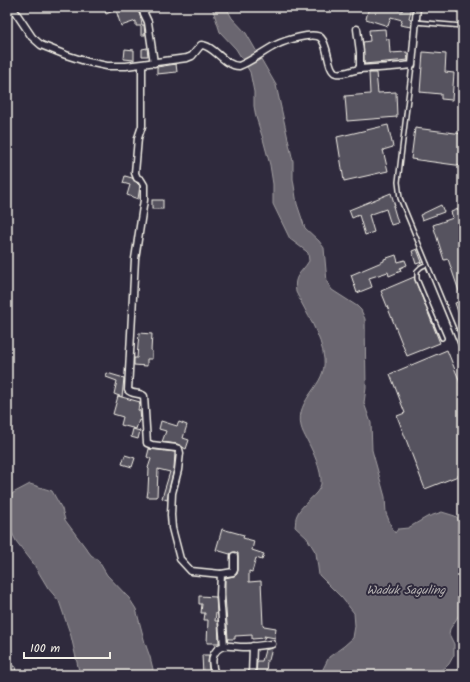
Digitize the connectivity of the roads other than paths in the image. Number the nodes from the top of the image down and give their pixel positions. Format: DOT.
graph roads {
  1 [pos="12,7"];
  2 [pos="141,7"];
  3 [pos="417,7"];
  4 [pos="415,22"];
  5 [pos="463,26"];
  6 [pos="357,29"];
  7 [pos="154,63"];
  8 [pos="142,65"];
  9 [pos="412,65"];
  10 [pos="360,69"];
  11 [pos="427,264"];
  12 [pos="442,338"];
  13 [pos="463,351"];
  14 [pos="234,556"];
  15 [pos="221,574"];
  16 [pos="272,644"];
  17 [pos="224,646"];
  18 [pos="253,646"];
  19 [pos="216,675"];
  20 [pos="252,675"];
  1 -- 8 [label="street"];
  2 -- 7 [label="street"];
  3 -- 4 [label="street"];
  4 -- 5 [label="lane"];
  4 -- 9 [label="street"];
  6 -- 10 [label="street"];
  7 -- 8 [label="street"];
  7 -- 10 [label="street"];
  8 -- 15 [label="street"];
  9 -- 10 [label="street"];
  9 -- 11 [label="lane"];
  11 -- 12 [label="lane"];
  11 -- 13 [label="lane"];
  14 -- 15 [label="street"];
  15 -- 17 [label="street"];
  16 -- 18 [label="street"];
  17 -- 18 [label="street"];
  17 -- 19 [label="street"];
  18 -- 20 [label="street"];
}
